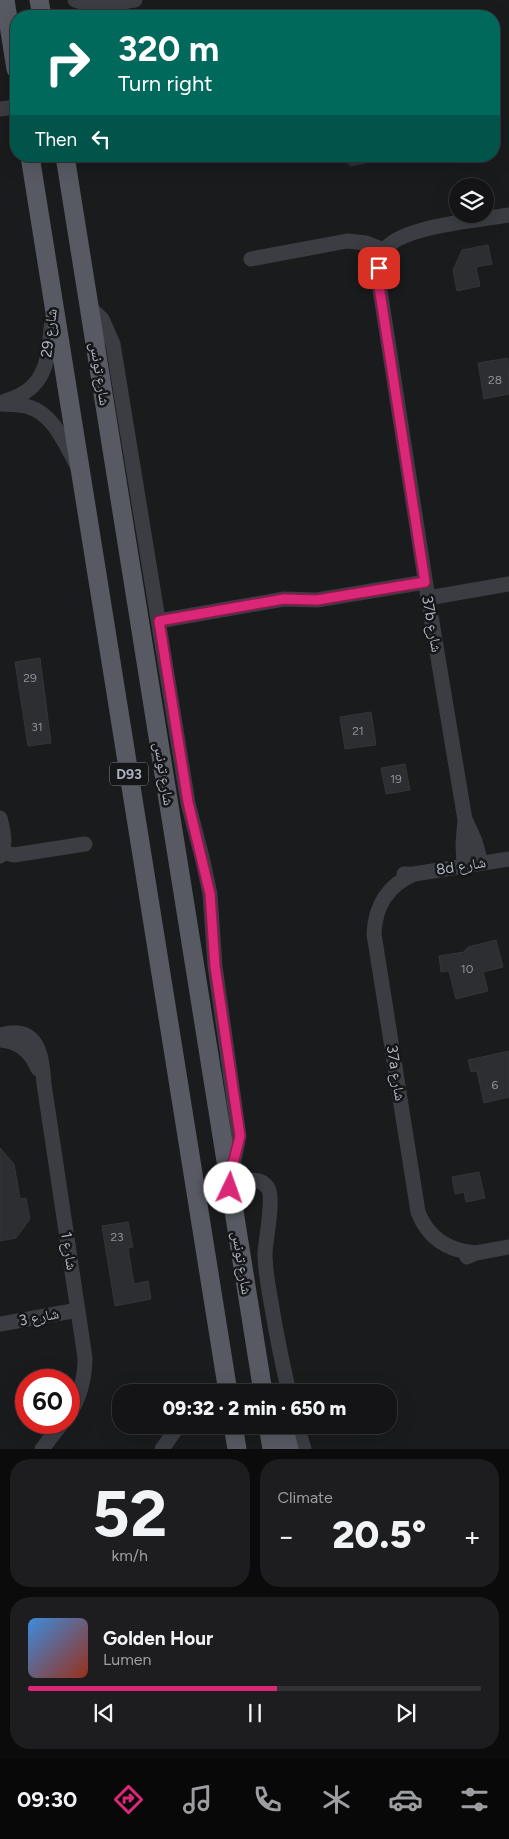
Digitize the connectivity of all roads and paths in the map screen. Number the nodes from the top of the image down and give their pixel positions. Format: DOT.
graph roads {
  1 [pos="5,0"];
  2 [pos="75,0"];
  3 [pos="136,0"];
  4 [pos="101,6"];
  5 [pos="93,10"];
  6 [pos="10,31"];
  7 [pos="31,162"];
  8 [pos="66,162"];
  9 [pos="509,215"];
  10 [pos="384,250"];
  11 [pos="251,258"];
  12 [pos="53,300"];
  13 [pos="89,307"];
  14 [pos="0,404"];
  15 [pos="81,472"];
  16 [pos="425,582"];
  17 [pos="509,584"];
  18 [pos="428,598"];
  19 [pos="159,621"];
  20 [pos="0,818"];
  21 [pos="466,820"];
  22 [pos="85,844"];
  23 [pos="1,854"];
  24 [pos="509,858"];
  25 [pos="481,863"];
  26 [pos="464,866"];
  27 [pos="379,895"];
  28 [pos="0,1035"];
  29 [pos="0,1040"];
  30 [pos="44,1084"];
  31 [pos="229,1179"];
  32 [pos="509,1247"];
  33 [pos="78,1310"];
  34 [pos="0,1324"];
  35 [pos="258,1364"];
  36 [pos="227,1384"];
  37 [pos="262,1384"];
  38 [pos="268,1384"];
  39 [pos="287,1384"];
  40 [pos="80,1392"];
  41 [pos="54,1434"];
  42 [pos="173,1434"];
  43 [pos="234,1434"];
  44 [pos="270,1434"];
  45 [pos="285,1434"];
  46 [pos="300,1434"];
  47 [pos="42,1449"];
  48 [pos="162,1449"];
  49 [pos="237,1449"];
  50 [pos="272,1449"];
  51 [pos="289,1449"];
  52 [pos="304,1449"];
  1 -- 6 [label="main road"];
  2 -- 4 [label="street"];
  3 -- 4 [label="street"];
  4 -- 5 [label="street"];
  7 -- 12 [label="main road, D93"];
  8 -- 13 [label="main road, شارع تونس / D93"];
  9 -- 10 [label="street"];
  10 -- 11 [label="street"];
  10 -- 16 [label="street, 37b شارع"];
  12 -- 14 [label="street, شارع 29"];
  12 -- 15 [label="main road, D93"];
  13 -- 19 [label="street"];
  13 -- 31 [label="main road, شارع تونس / D93"];
  14 -- 15 [label="street, شارع 29"];
  15 -- 36 [label="main road, D93"];
  16 -- 18 [label="street, 37b شارع"];
  16 -- 19 [label="street"];
  17 -- 18 [label="street"];
  18 -- 21 [label="street, 37b شارع"];
  19 -- 31 [label="street"];
  20 -- 23 [label="street"];
  21 -- 25 [label="street, 37b شارع"];
  21 -- 26 [label="street, 37b شارع"];
  22 -- 23 [label="street"];
  24 -- 25 [label="street, 8d شارع"];
  25 -- 26 [label="street, 8d شارع"];
  26 -- 27 [label="street, 8d شارع"];
  27 -- 32 [label="street, 37a شارع"];
  28 -- 30 [label="street, شارع 1"];
  29 -- 30 [label="street, شارع 1"];
  30 -- 33 [label="street, شارع 1"];
  31 -- 35 [label="main road, شارع تونس / D93"];
  31 -- 39 [label="street"];
  33 -- 34 [label="street, شارع 3"];
  33 -- 40 [label="street, شارع 1"];
  35 -- 37 [label="main road, شارع تونس / D93"];
  35 -- 38 [label="main road"];
  41 -- 47 [label="street"];
  42 -- 48 [label="street"];
  43 -- 49 [label="main road"];
  44 -- 50 [label="main road"];
  45 -- 51 [label="main road"];
  46 -- 52 [label="street"];
}
